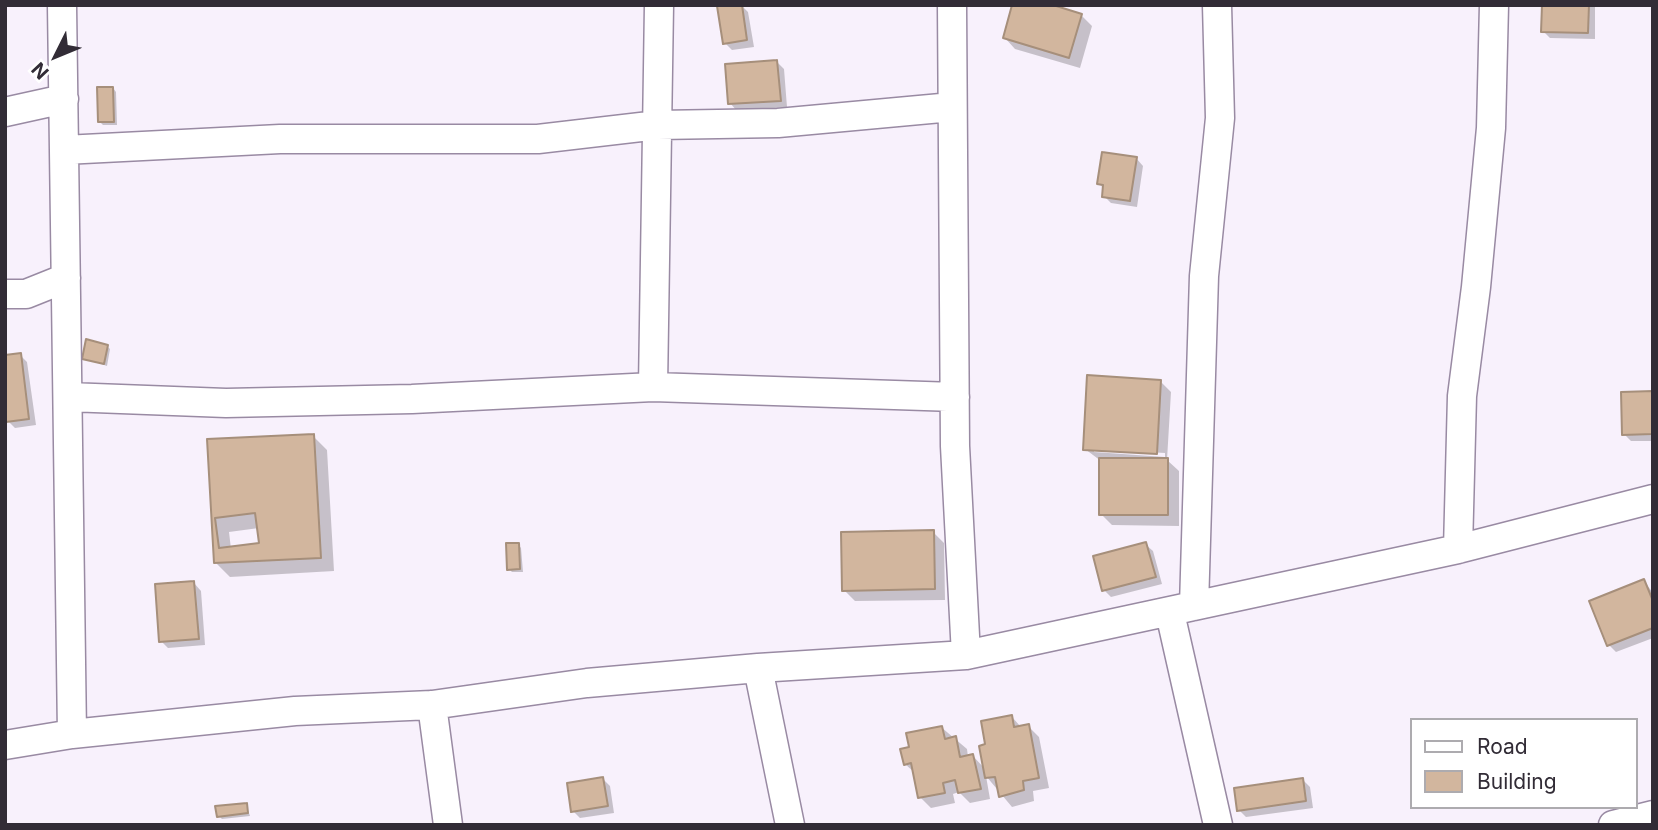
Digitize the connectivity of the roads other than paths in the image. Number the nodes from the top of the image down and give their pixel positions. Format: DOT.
graph roads {
  1 [pos="62,5"];
  2 [pos="659,5"];
  3 [pos="952,5"];
  4 [pos="1217,5"];
  5 [pos="1494,5"];
  6 [pos="64,99"];
  7 [pos="952,107"];
  8 [pos="5,112"];
  9 [pos="658,125"];
  10 [pos="64,150"];
  11 [pos="66,278"];
  12 [pos="5,294"];
  13 [pos="653,387"];
  14 [pos="68,397"];
  15 [pos="955,397"];
  16 [pos="1653,499"];
  17 [pos="1458,549"];
  18 [pos="1182,610"];
  19 [pos="967,655"];
  20 [pos="758,668"];
  21 [pos="432,705"];
  22 [pos="72,734"];
  23 [pos="5,745"];
  24 [pos="1653,815"];
  25 [pos="448,825"];
  26 [pos="790,825"];
  27 [pos="1218,825"];
  28 [pos="1613,825"];
  1 -- 6 [label="street"];
  2 -- 9 [label="street"];
  3 -- 7 [label="street"];
  4 -- 18 [label="street"];
  5 -- 17 [label="street"];
  6 -- 8 [label="street"];
  6 -- 10 [label="street"];
  7 -- 9 [label="street"];
  7 -- 15 [label="street"];
  9 -- 10 [label="street"];
  9 -- 13 [label="street"];
  10 -- 11 [label="street"];
  11 -- 12 [label="street"];
  11 -- 14 [label="street"];
  13 -- 14 [label="street"];
  13 -- 15 [label="street"];
  14 -- 22 [label="street"];
  15 -- 19 [label="street"];
  16 -- 17 [label="street"];
  17 -- 18 [label="street"];
  18 -- 19 [label="street"];
  18 -- 27 [label="street"];
  19 -- 20 [label="street"];
  20 -- 21 [label="street"];
  20 -- 26 [label="street"];
  21 -- 22 [label="street"];
  21 -- 25 [label="street"];
  22 -- 23 [label="street"];
  24 -- 28 [label="street"];
}
